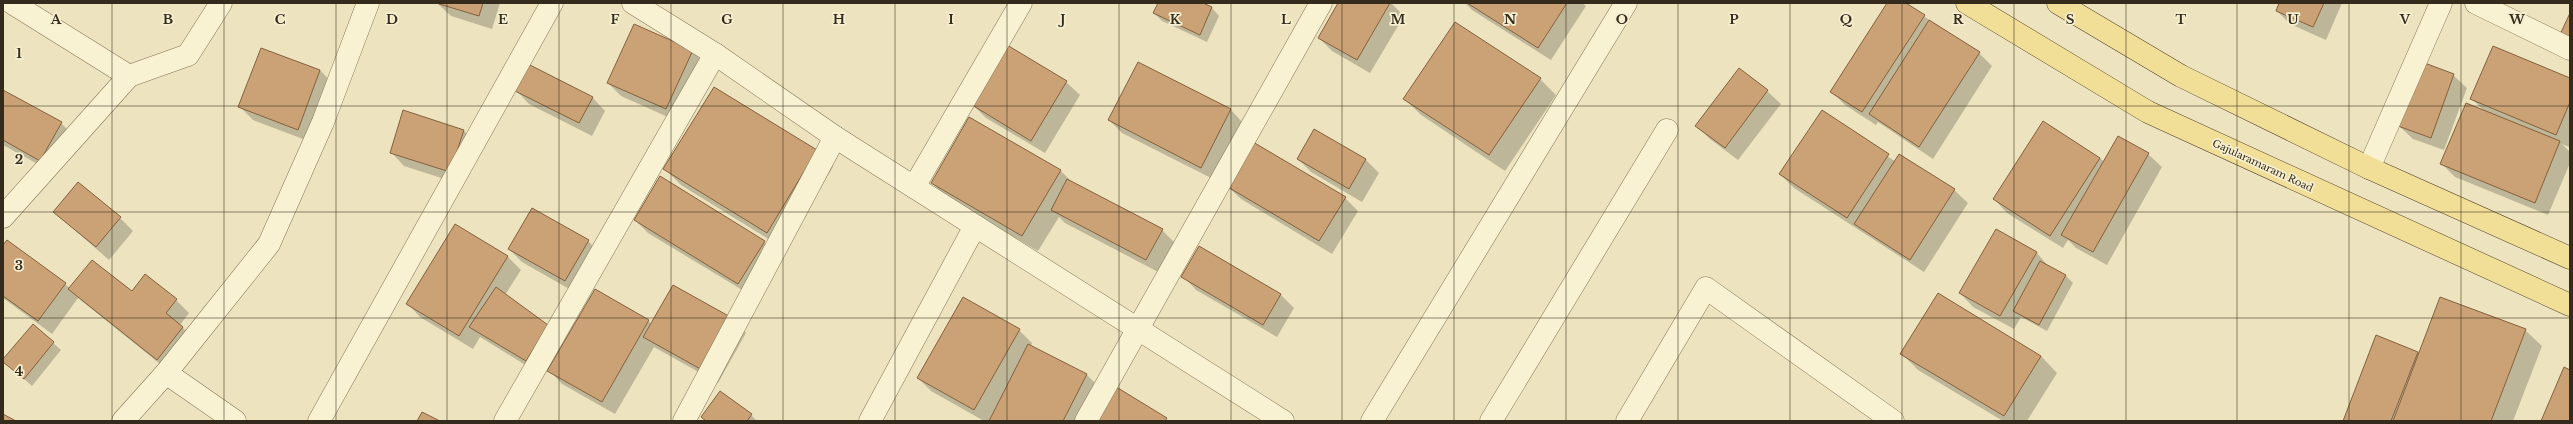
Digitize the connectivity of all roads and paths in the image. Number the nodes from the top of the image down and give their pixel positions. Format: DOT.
graph roads {
  1 [pos="12,3"];
  2 [pos="221,3"];
  3 [pos="368,3"];
  4 [pos="552,3"];
  5 [pos="633,3"];
  6 [pos="1021,3"];
  7 [pos="1321,3"];
  8 [pos="1626,3"];
  9 [pos="1967,3"];
  10 [pos="2058,3"];
  11 [pos="2441,3"];
  12 [pos="2476,3"];
  13 [pos="2570,50"];
  14 [pos="715,54"];
  15 [pos="129,76"];
  16 [pos="1667,130"];
  17 [pos="835,137"];
  18 [pos="2369,168"];
  19 [pos="914,187"];
  20 [pos="3,217"];
  21 [pos="975,226"];
  22 [pos="2570,258"];
  23 [pos="2570,305"];
  24 [pos="1138,329"];
  25 [pos="166,373"];
  26 [pos="1271,418"];
  27 [pos="123,421"];
  28 [pos="236,421"];
  29 [pos="319,421"];
  30 [pos="505,421"];
  31 [pos="684,421"];
  32 [pos="870,421"];
  33 [pos="1086,421"];
  34 [pos="1372,421"];
  35 [pos="1491,421"];
  36 [pos="1627,421"];
  37 [pos="1893,421"];
  1 -- 15 [label="street"];
  2 -- 15 [label="street"];
  3 -- 25 [label="street"];
  4 -- 29 [label="street"];
  5 -- 14 [label="street"];
  6 -- 19 [label="street"];
  7 -- 24 [label="street"];
  8 -- 34 [label="street"];
  9 -- 23 [label="main road, Gajularamaram Road"];
  10 -- 18 [label="main road"];
  11 -- 18 [label="street"];
  12 -- 13 [label="street"];
  14 -- 17 [label="street"];
  14 -- 30 [label="street"];
  15 -- 20 [label="street"];
  16 -- 35 [label="street"];
  17 -- 19 [label="street"];
  17 -- 31 [label="street"];
  18 -- 22 [label="main road"];
  19 -- 21 [label="street"];
  21 -- 24 [label="street"];
  21 -- 32 [label="street"];
  24 -- 26 [label="street"];
  24 -- 33 [label="street"];
  25 -- 27 [label="street"];
  25 -- 28 [label="street"];
  36 -- 37 [label="street"];
}
